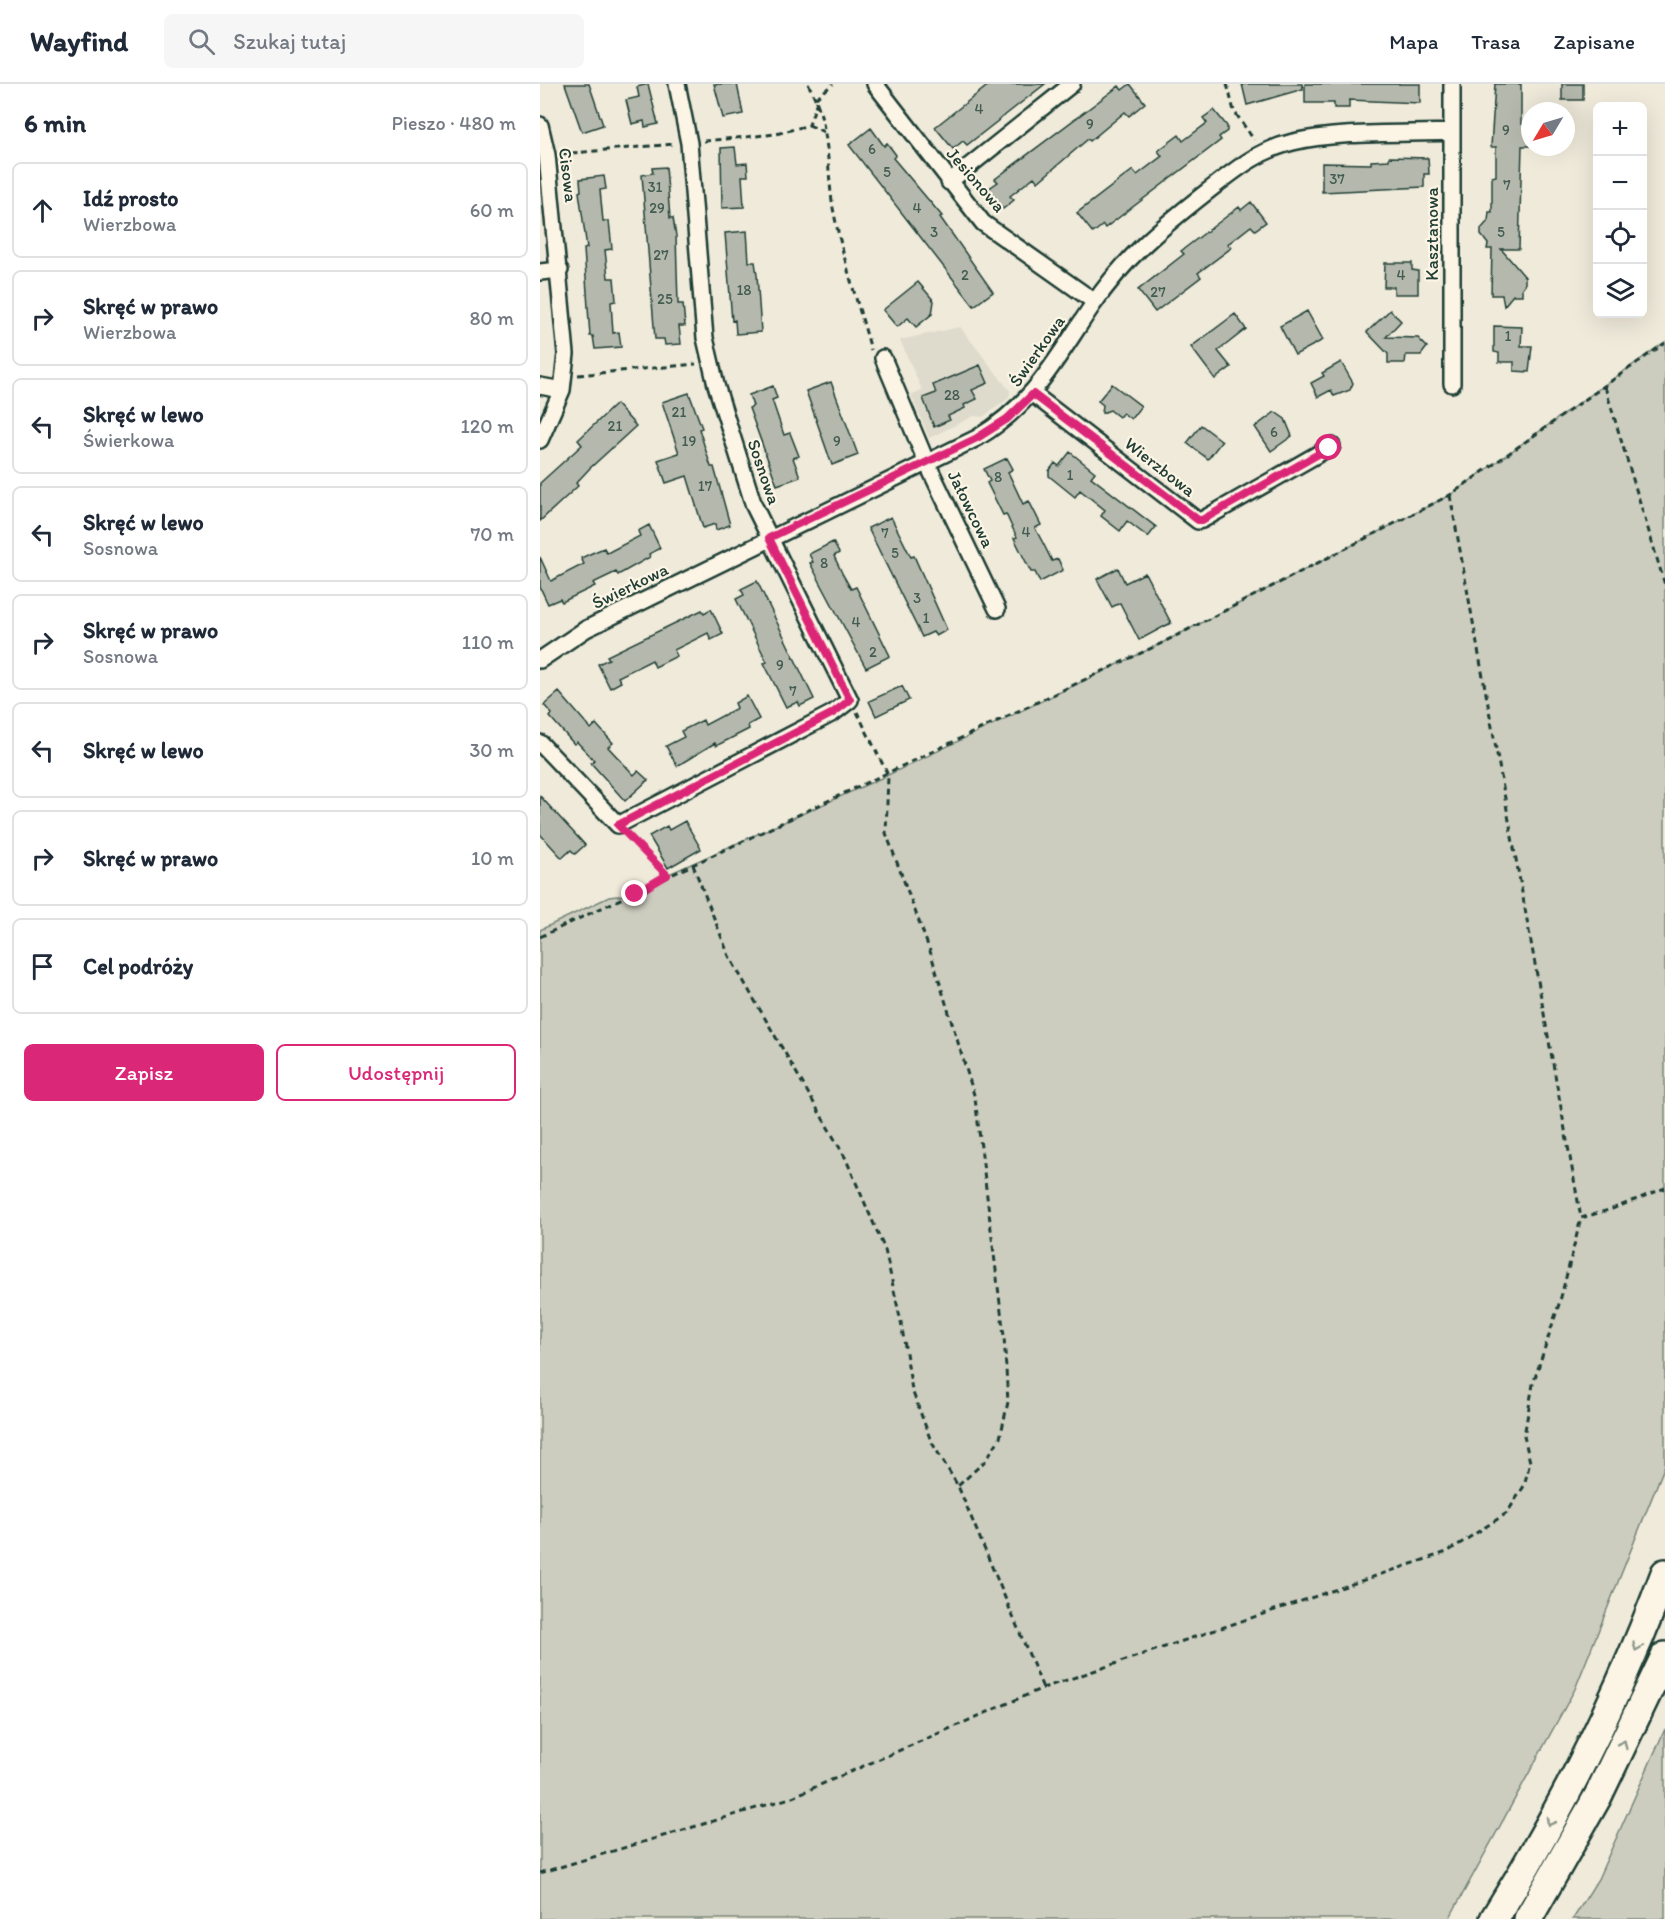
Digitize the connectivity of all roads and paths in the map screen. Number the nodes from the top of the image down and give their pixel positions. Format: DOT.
graph roads {
  1 [pos="677,84"];
  2 [pos="808,84"];
  3 [pos="833,84"];
  4 [pos="875,84"];
  5 [pos="1072,84"];
  6 [pos="1227,84"];
  7 [pos="1452,84"];
  8 [pos="816,98"];
  9 [pos="540,125"];
  10 [pos="809,125"];
  11 [pos="1452,132"];
  12 [pos="827,134"];
  13 [pos="1262,151"];
  14 [pos="544,156"];
  15 [pos="949,182"];
  16 [pos="560,270"];
  17 [pos="540,272"];
  18 [pos="1095,302"];
  19 [pos="1665,343"];
  20 [pos="710,363"];
  21 [pos="886,365"];
  22 [pos="563,383"];
  23 [pos="1452,384"];
  24 [pos="540,386"];
  25 [pos="1605,387"];
  26 [pos="1033,394"];
  27 [pos="540,440"];
  28 [pos="1332,446"];
  29 [pos="926,461"];
  30 [pos="1450,495"];
  31 [pos="769,538"];
  32 [pos="1665,585"];
  33 [pos="997,609"];
  34 [pos="540,660"];
  35 [pos="861,720"];
  36 [pos="540,744"];
  37 [pos="888,775"];
  38 [pos="618,825"];
  39 [pos="693,865"];
  40 [pos="667,875"];
  41 [pos="540,937"];
  42 [pos="1665,1188"];
  43 [pos="1581,1218"];
  44 [pos="958,1486"];
  45 [pos="1665,1573"];
  46 [pos="1665,1656"];
  47 [pos="1043,1688"];
  48 [pos="540,1873"];
  49 [pos="1494,1919"];
  50 [pos="1528,1919"];
  1 -- 20 [label="street, Sosnowa"];
  2 -- 8 [label="path"];
  3 -- 8 [label="path"];
  4 -- 15 [label="street, Jesionowa"];
  5 -- 15 [label="street"];
  6 -- 13 [label="path"];
  7 -- 11 [label="street, Kasztanowa"];
  8 -- 12 [label="path"];
  9 -- 14 [label="street, Cisowa"];
  10 -- 12 [label="path"];
  11 -- 13 [label="street, Świerkowa"];
  11 -- 23 [label="street, Kasztanowa"];
  12 -- 21 [label="path"];
  13 -- 18 [label="street, Świerkowa"];
  14 -- 16 [label="street, Cisowa"];
  15 -- 18 [label="street, Jesionowa"];
  16 -- 17 [label="street"];
  16 -- 22 [label="street, Cisowa"];
  18 -- 26 [label="street, Świerkowa"];
  19 -- 25 [label="path"];
  20 -- 22 [label="path"];
  20 -- 31 [label="street, Sosnowa"];
  21 -- 29 [label="street, Jałowcowa"];
  22 -- 24 [label="street"];
  22 -- 27 [label="street, Cisowa"];
  25 -- 30 [label="path"];
  25 -- 32 [label="path"];
  26 -- 28 [label="street, Wierzbowa"];
  26 -- 29 [label="street, Świerkowa"];
  29 -- 31 [label="street, Świerkowa"];
  29 -- 33 [label="street, Jałowcowa"];
  30 -- 37 [label="path"];
  30 -- 43 [label="path"];
  31 -- 34 [label="street, Świerkowa"];
  31 -- 38 [label="street, Sosnowa"];
  35 -- 37 [label="path"];
  36 -- 38 [label="street"];
  37 -- 39 [label="path"];
  37 -- 44 [label="path"];
  38 -- 40 [label="path"];
  39 -- 40 [label="path"];
  39 -- 44 [label="path"];
  40 -- 41 [label="path"];
  42 -- 43 [label="path"];
  43 -- 47 [label="path"];
  44 -- 47 [label="path"];
  45 -- 49 [label="highway, one-way"];
  50 -- 46 [label="highway, one-way"];
  47 -- 48 [label="path"];
}
